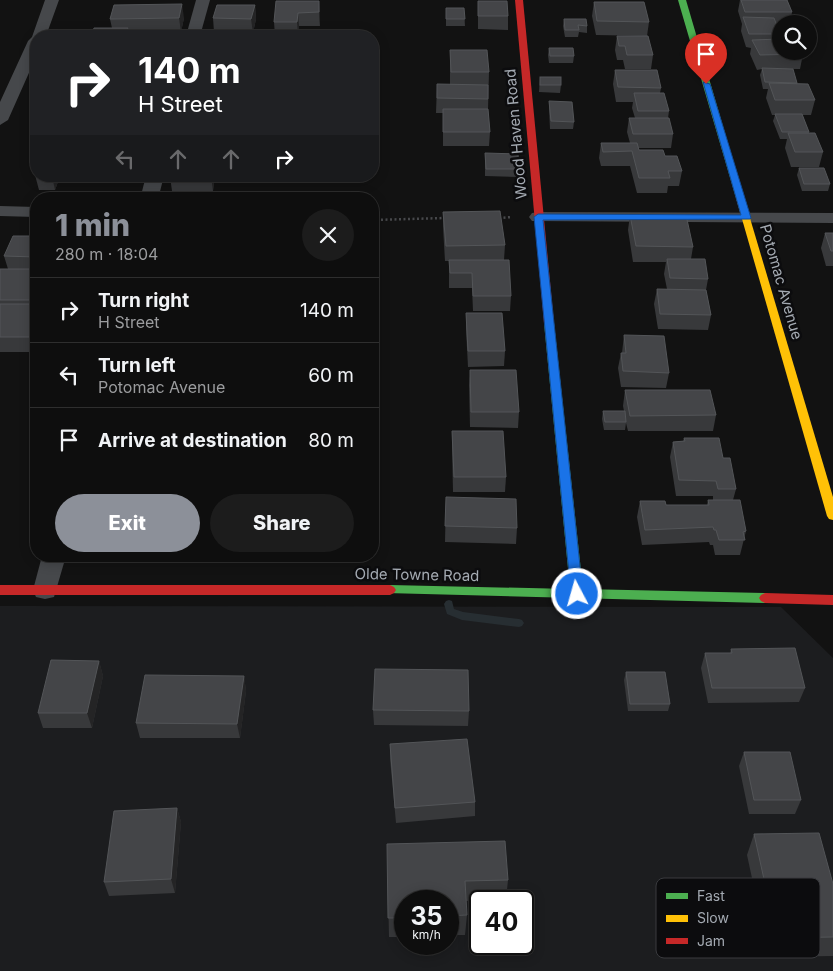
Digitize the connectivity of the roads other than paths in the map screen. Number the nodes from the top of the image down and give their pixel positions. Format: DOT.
graph roads {
  1 [pos="52,0"];
  2 [pos="203,0"];
  3 [pos="520,0"];
  4 [pos="682,0"];
  5 [pos="41,30"];
  6 [pos="196,30"];
  7 [pos="30,54"];
  8 [pos="0,120"];
  9 [pos="0,211"];
  10 [pos="30,212"];
  11 [pos="538,217"];
  12 [pos="746,218"];
  13 [pos="833,218"];
  14 [pos="833,516"];
  15 [pos="52,562"];
  16 [pos="0,590"];
  17 [pos="45,590"];
  18 [pos="577,594"];
  19 [pos="833,600"];
  1 -- 5 [label="street"];
  2 -- 6 [label="street"];
  3 -- 11 [label="street, Wood Haven Road"];
  4 -- 12 [label="street, Potomac Avenue"];
  7 -- 8 [label="street"];
  9 -- 10 [label="street"];
  11 -- 12 [label="street"];
  11 -- 18 [label="street, Wood Haven Road"];
  12 -- 13 [label="street"];
  12 -- 14 [label="street, Potomac Avenue"];
  15 -- 17 [label="street"];
  16 -- 17 [label="street, Olde Towne Road"];
  17 -- 18 [label="street, Olde Towne Road"];
  18 -- 19 [label="street, Olde Towne Road"];
}
